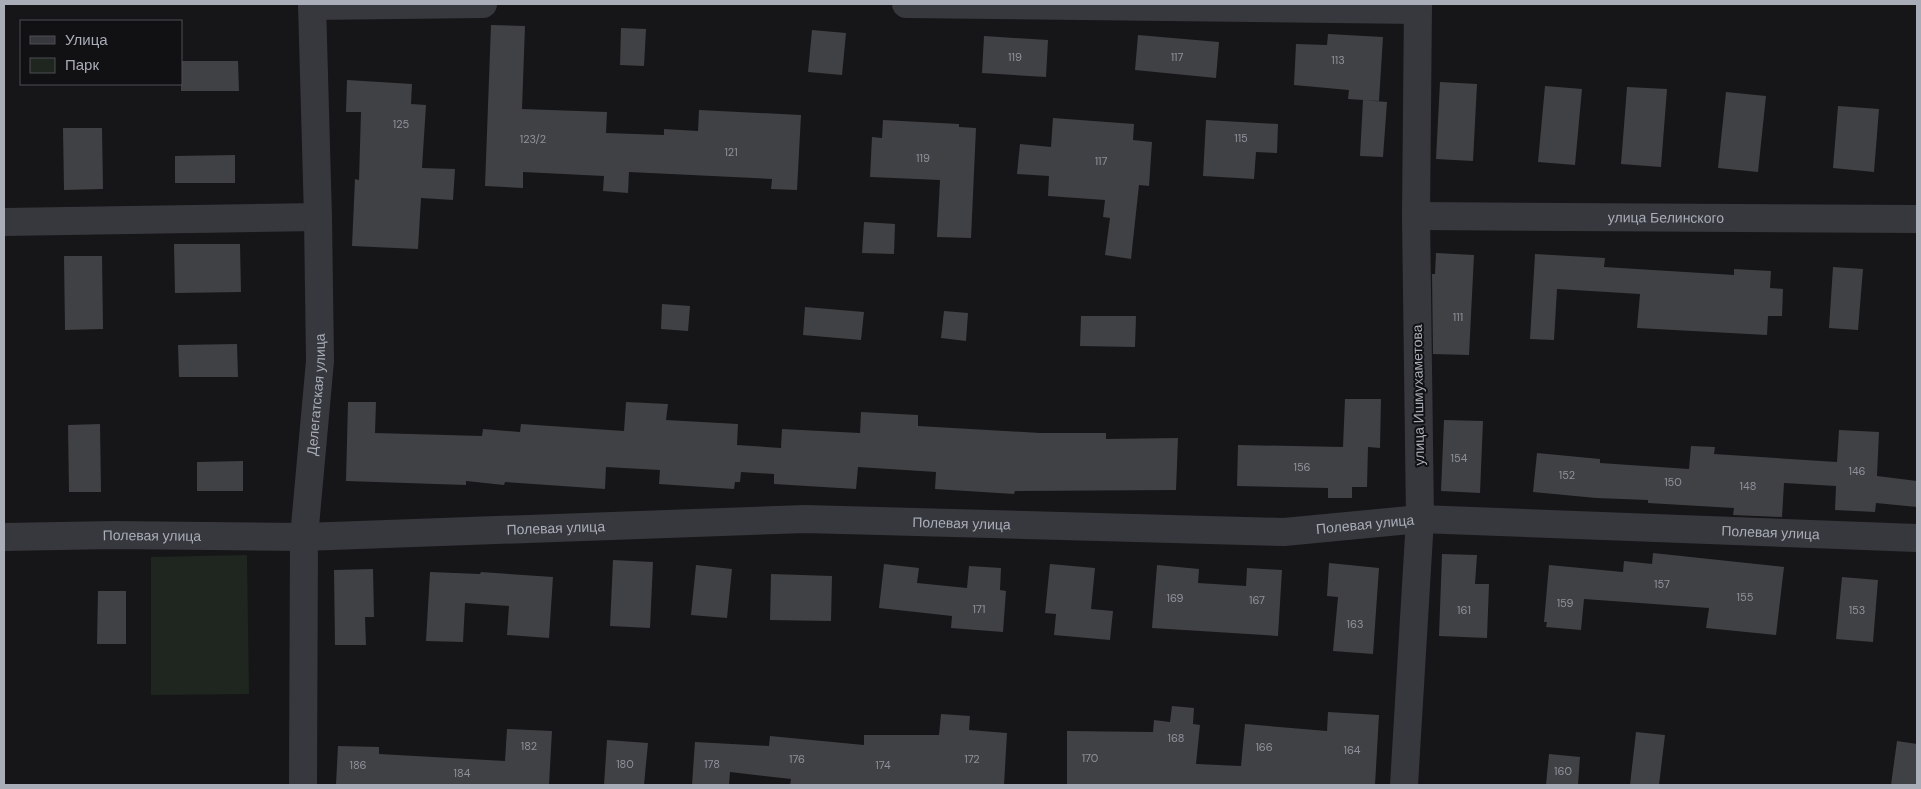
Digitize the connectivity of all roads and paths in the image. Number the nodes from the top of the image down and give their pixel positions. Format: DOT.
graph roads {
  1 [pos="484,4"];
  2 [pos="906,4"];
  3 [pos="312,5"];
  4 [pos="1418,7"];
  5 [pos="1416,216"];
  6 [pos="318,217"];
  7 [pos="1917,219"];
  8 [pos="4,222"];
  9 [pos="1420,519"];
  10 [pos="4,537"];
  11 [pos="304,537"];
  12 [pos="1917,538"];
  13 [pos="303,785"];
  14 [pos="1404,785"];
  1 -- 3 [label="street"];
  2 -- 4 [label="street"];
  3 -- 6 [label="street, Делегатская улица"];
  4 -- 5 [label="street, улица Ишмухаметова"];
  5 -- 7 [label="street, улица Белинского"];
  5 -- 9 [label="street, улица Ишмухаметова"];
  6 -- 8 [label="street"];
  6 -- 11 [label="street, Делегатская улица"];
  9 -- 11 [label="street, Полевая улица"];
  9 -- 12 [label="street, Полевая улица"];
  9 -- 14 [label="street, улица Ишмухаметова"];
  10 -- 11 [label="street, Полевая улица"];
  11 -- 13 [label="street, Делегатская улица"];
}
